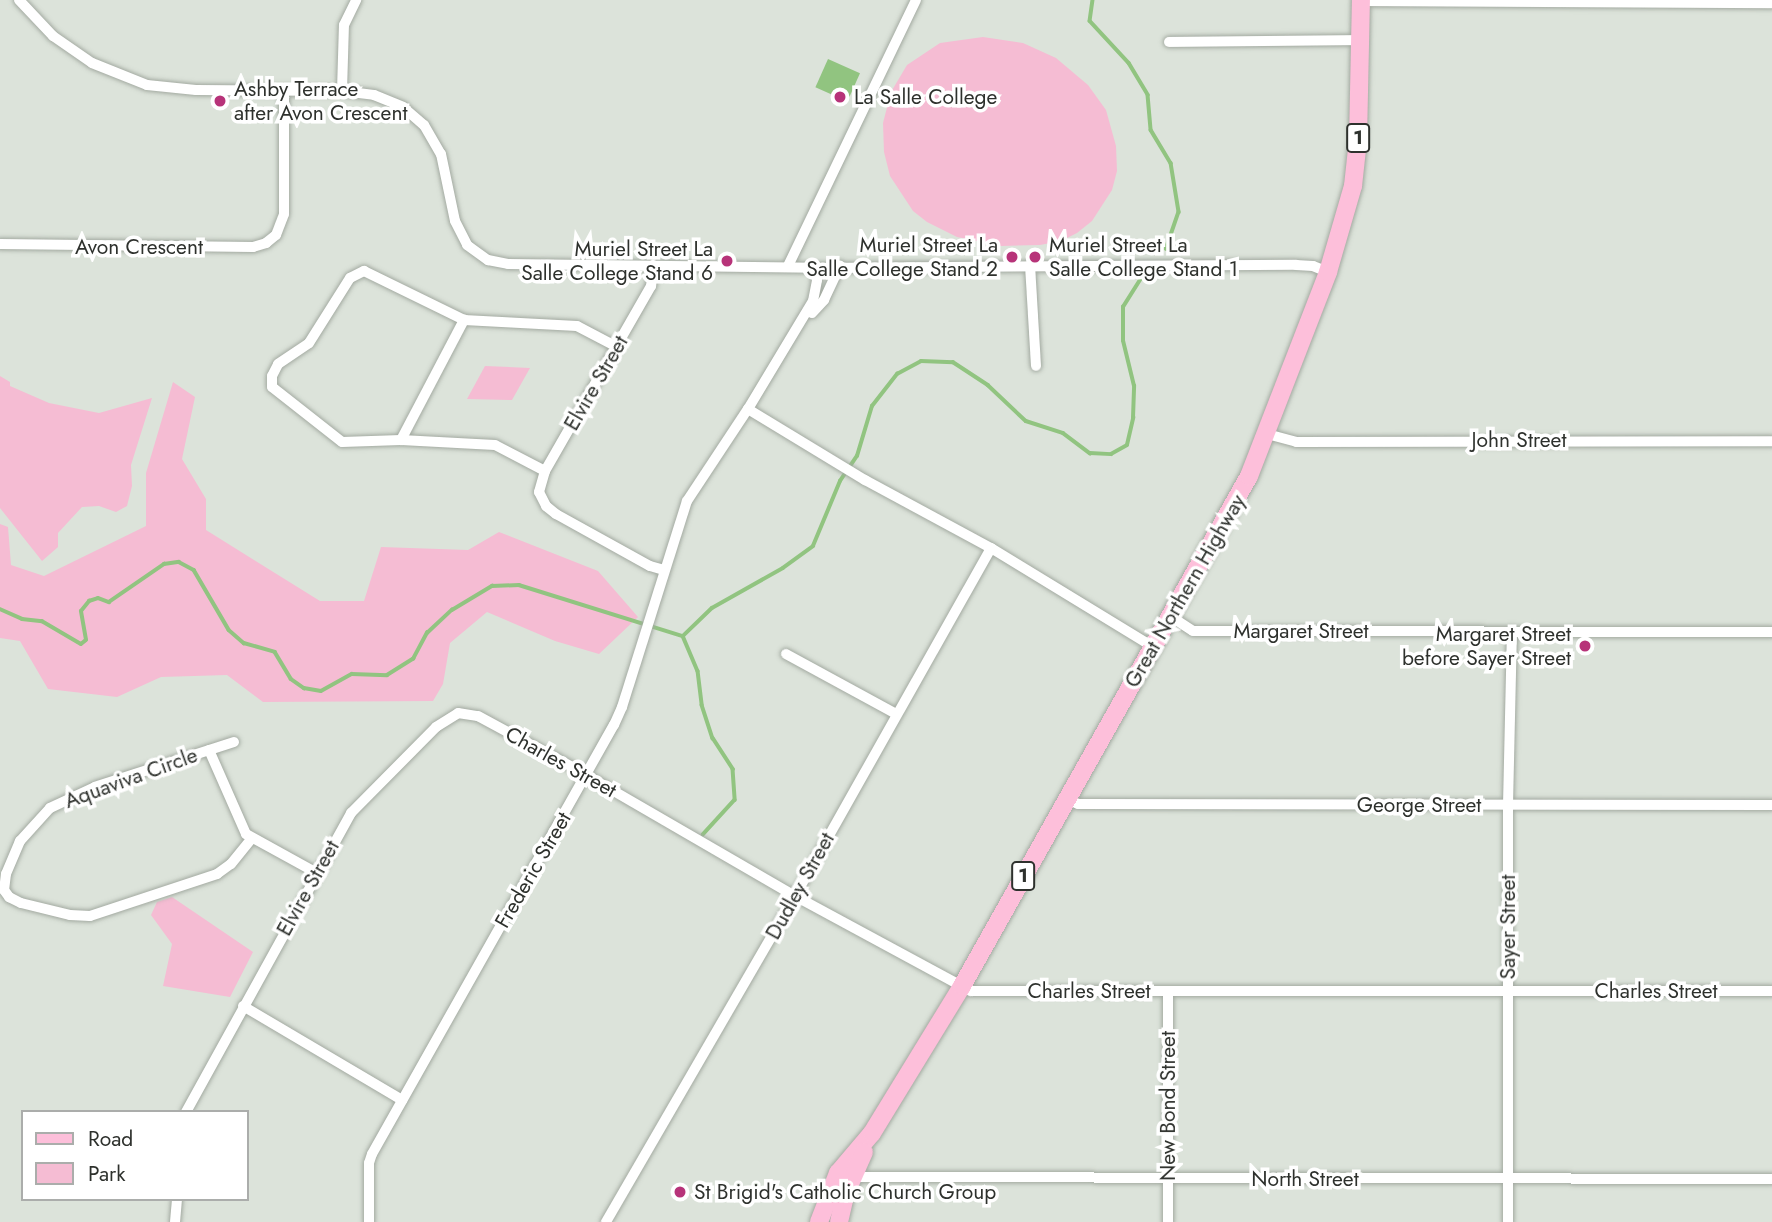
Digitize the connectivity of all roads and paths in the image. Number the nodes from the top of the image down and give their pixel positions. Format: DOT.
graph roads {
  1 [pos="19,0"];
  2 [pos="356,0"];
  3 [pos="916,0"];
  4 [pos="1362,0"];
  5 [pos="1772,3"];
  6 [pos="1361,40"];
  7 [pos="1169,42"];
  8 [pos="284,90"];
  9 [pos="342,91"];
  10 [pos="0,244"];
  11 [pos="653,265"];
  12 [pos="1030,265"];
  13 [pos="788,267"];
  14 [pos="840,267"];
  15 [pos="814,268"];
  16 [pos="1328,272"];
  17 [pos="464,320"];
  18 [pos="797,331"];
  19 [pos="617,347"];
  20 [pos="1036,366"];
  21 [pos="748,409"];
  22 [pos="1267,434"];
  23 [pos="401,440"];
  24 [pos="1772,441"];
  25 [pos="545,471"];
  26 [pos="991,548"];
  27 [pos="664,570"];
  28 [pos="1170,616"];
  29 [pos="1512,631"];
  30 [pos="1772,632"];
  31 [pos="1153,647"];
  32 [pos="786,654"];
  33 [pos="896,714"];
  34 [pos="478,716"];
  35 [pos="234,741"];
  36 [pos="209,750"];
  37 [pos="587,775"];
  38 [pos="1066,799"];
  39 [pos="1508,805"];
  40 [pos="1772,805"];
  41 [pos="252,838"];
  42 [pos="315,872"];
  43 [pos="796,897"];
  44 [pos="962,986"];
  45 [pos="1168,990"];
  46 [pos="1508,991"];
  47 [pos="1772,991"];
  48 [pos="243,1006"];
  49 [pos="402,1100"];
  50 [pos="187,1110"];
  51 [pos="845,1176"];
  52 [pos="1167,1179"];
  53 [pos="1772,1179"];
  54 [pos="1508,1180"];
  55 [pos="177,1201"];
  56 [pos="174,1222"];
  57 [pos="369,1222"];
  58 [pos="606,1222"];
  59 [pos="819,1222"];
  60 [pos="839,1222"];
  61 [pos="1168,1222"];
  62 [pos="1508,1222"];
  1 -- 8 [label="street"];
  2 -- 9 [label="street"];
  3 -- 13 [label="street"];
  4 -- 5 [label="street"];
  4 -- 6 [label="main road, Great Northern Highway / 1"];
  6 -- 7 [label="street"];
  6 -- 16 [label="main road, Great Northern Highway / 1"];
  8 -- 9 [label="street"];
  8 -- 10 [label="street, Avon Crescent"];
  9 -- 11 [label="street"];
  11 -- 13 [label="street"];
  11 -- 19 [label="street, Elvire Street"];
  12 -- 14 [label="street"];
  12 -- 16 [label="street"];
  12 -- 20 [label="street"];
  13 -- 15 [label="street"];
  14 -- 15 [label="street"];
  14 -- 18 [label="street, Frederic Street"];
  15 -- 18 [label="street, Frederic Street"];
  16 -- 22 [label="main road, Great Northern Highway / 1"];
  17 -- 19 [label="street"];
  17 -- 23 [label="street"];
  17 -- 23 [label="street"];
  18 -- 21 [label="street, Frederic Street"];
  19 -- 25 [label="street, Elvire Street"];
  21 -- 26 [label="street"];
  21 -- 27 [label="street, Frederic Street"];
  22 -- 24 [label="street, John Street"];
  22 -- 28 [label="main road, Great Northern Highway / 1"];
  23 -- 25 [label="street"];
  25 -- 27 [label="street, Elvire Street"];
  26 -- 31 [label="street"];
  26 -- 33 [label="street, Dudley Street"];
  27 -- 37 [label="street, Frederic Street"];
  28 -- 29 [label="street, Margaret Street"];
  28 -- 31 [label="main road, Great Northern Highway / 1"];
  29 -- 30 [label="street, Margaret Street"];
  29 -- 39 [label="street, Sayer Street"];
  31 -- 38 [label="main road, Great Northern Highway / 1"];
  32 -- 33 [label="street"];
  33 -- 43 [label="street, Dudley Street"];
  34 -- 37 [label="street, Charles Street"];
  34 -- 42 [label="street, Elvire Street"];
  35 -- 36 [label="street, Aquaviva Circle"];
  36 -- 41 [label="street, Aquaviva Circle"];
  36 -- 41 [label="street, Aquaviva Circle"];
  37 -- 43 [label="street, Charles Street"];
  37 -- 49 [label="street, Frederic Street"];
  38 -- 39 [label="street, George Street"];
  38 -- 44 [label="main road, Great Northern Highway / 1"];
  39 -- 40 [label="street, George Street"];
  39 -- 46 [label="street, Sayer Street"];
  41 -- 42 [label="street, Aquaviva Circle"];
  42 -- 48 [label="street, Elvire Street"];
  43 -- 44 [label="street, Charles Street"];
  43 -- 58 [label="street, Dudley Street"];
  44 -- 45 [label="street, Charles Street"];
  44 -- 51 [label="main road, Great Northern Highway / 1"];
  45 -- 46 [label="street, Charles Street"];
  45 -- 52 [label="street, New Bond Street"];
  46 -- 47 [label="street, Charles Street"];
  46 -- 54 [label="street, Sayer Street"];
  48 -- 49 [label="street"];
  48 -- 50 [label="street, Elvire Street"];
  49 -- 57 [label="street, Frederic Street"];
  51 -- 52 [label="street, North Street"];
  51 -- 59 [label="main road, Great Northern Highway / 1"];
  51 -- 60 [label="main road, Great Northern Highway / 1"];
  52 -- 54 [label="street, North Street"];
  52 -- 61 [label="street, New Bond Street"];
  53 -- 54 [label="street, North Street"];
  54 -- 62 [label="street, Sayer Street"];
  55 -- 56 [label="street"];
}
